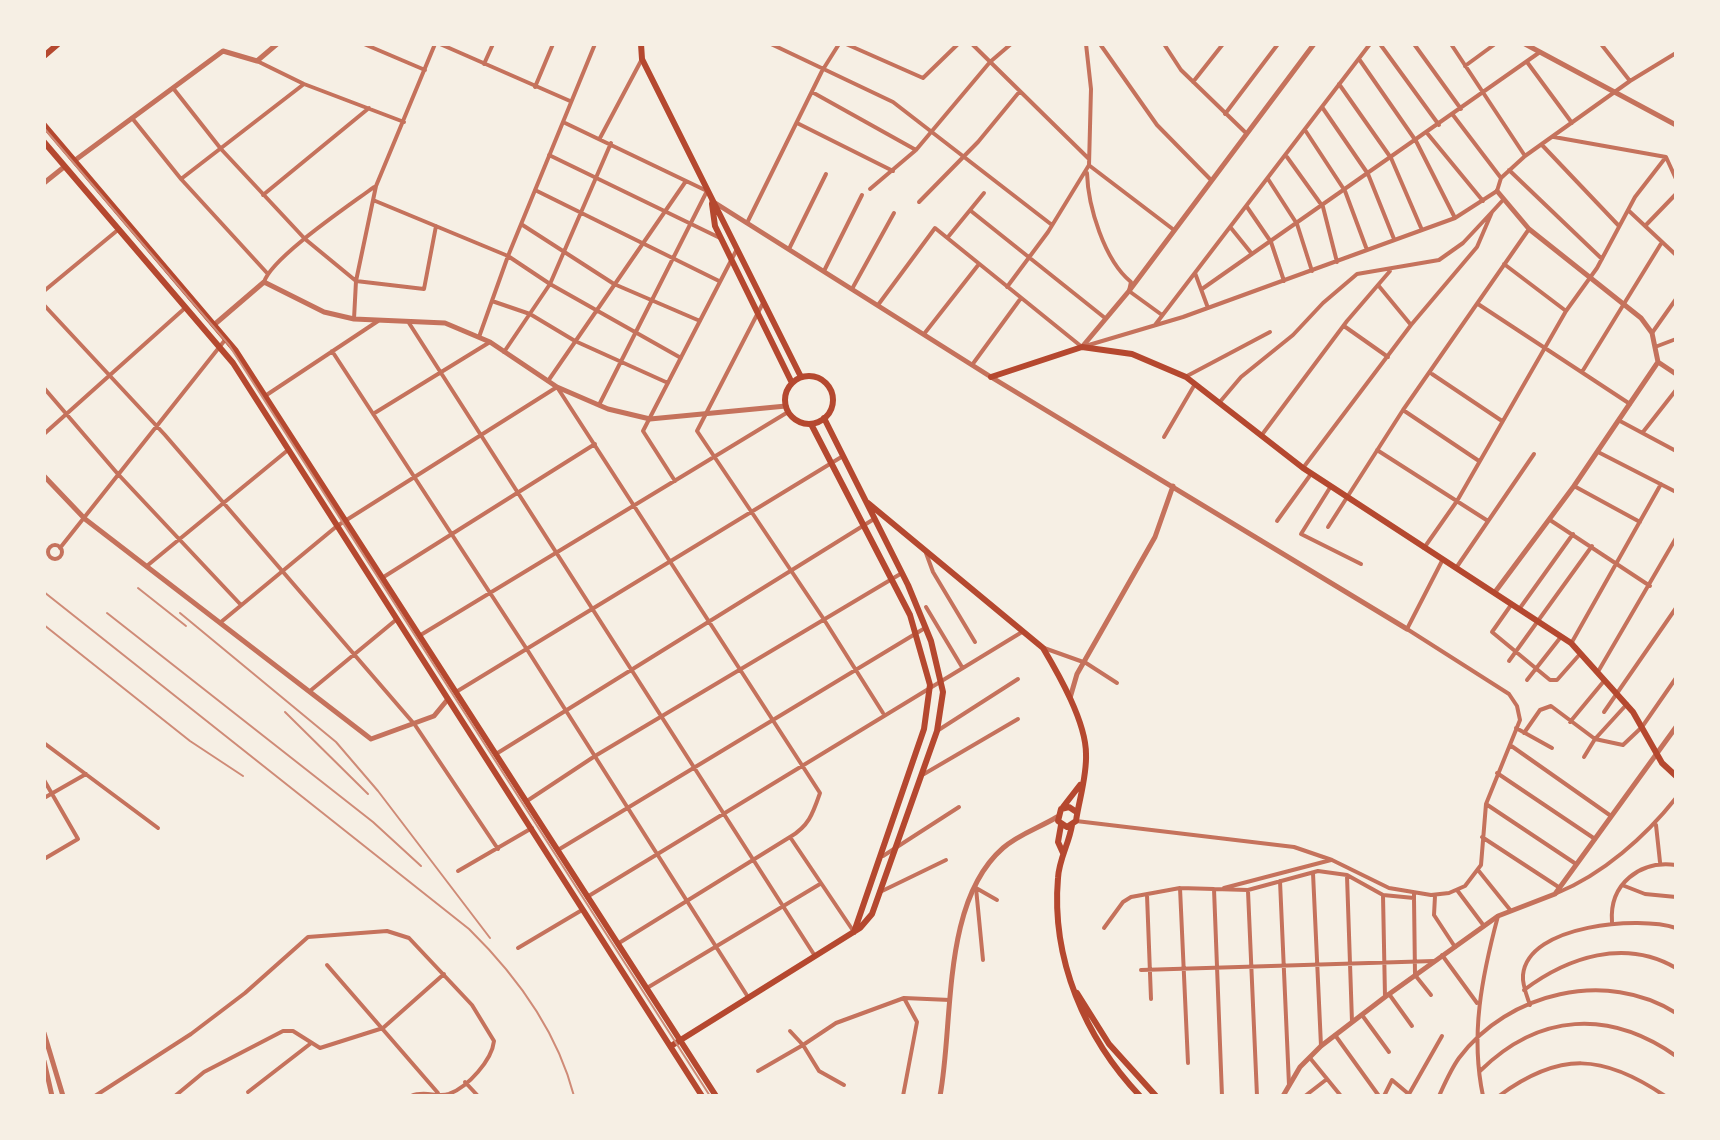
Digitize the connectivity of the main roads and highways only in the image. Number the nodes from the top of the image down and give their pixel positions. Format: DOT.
graph roads {
  1 [pos="58,44"];
  2 [pos="641,44"];
  3 [pos="44,56"];
  4 [pos="44,125"];
  5 [pos="44,142"];
  6 [pos="711,200"];
  7 [pos="801,377"];
  8 [pos="991,377"];
  9 [pos="792,383"];
  10 [pos="824,418"];
  11 [pos="811,424"];
  12 [pos="865,501"];
  13 [pos="1676,776"];
  14 [pos="1080,785"];
  15 [pos="1063,807"];
  16 [pos="1075,811"];
  17 [pos="1074,823"];
  18 [pos="1061,825"];
  19 [pos="1063,853"];
  20 [pos="854,932"];
  21 [pos="1072,983"];
  22 [pos="680,1039"];
  23 [pos="671,1046"];
  24 [pos="702,1096"];
  25 [pos="716,1096"];
  26 [pos="1140,1096"];
  27 [pos="1156,1096"];
  1 -- 3 [label="main road"];
  2 -- 6 [label="main road"];
  4 -- 22 [label="main road"];
  5 -- 23 [label="main road"];
  6 -- 7 [label="main road"];
  6 -- 9 [label="main road"];
  7 -- 9 [label="main road"];
  7 -- 10 [label="main road"];
  8 -- 13 [label="main road"];
  9 -- 11 [label="main road"];
  10 -- 11 [label="main road"];
  10 -- 12 [label="main road"];
  11 -- 20 [label="main road"];
  12 -- 14 [label="main road"];
  12 -- 20 [label="main road"];
  14 -- 15 [label="main road"];
  14 -- 16 [label="main road"];
  15 -- 16 [label="main road"];
  15 -- 18 [label="main road"];
  16 -- 17 [label="main road"];
  17 -- 18 [label="main road"];
  17 -- 19 [label="main road"];
  18 -- 19 [label="main road"];
  19 -- 21 [label="main road"];
  20 -- 22 [label="main road"];
  21 -- 26 [label="main road"];
  21 -- 27 [label="main road"];
  22 -- 23 [label="main road"];
  22 -- 25 [label="main road"];
  23 -- 24 [label="main road"];
}
